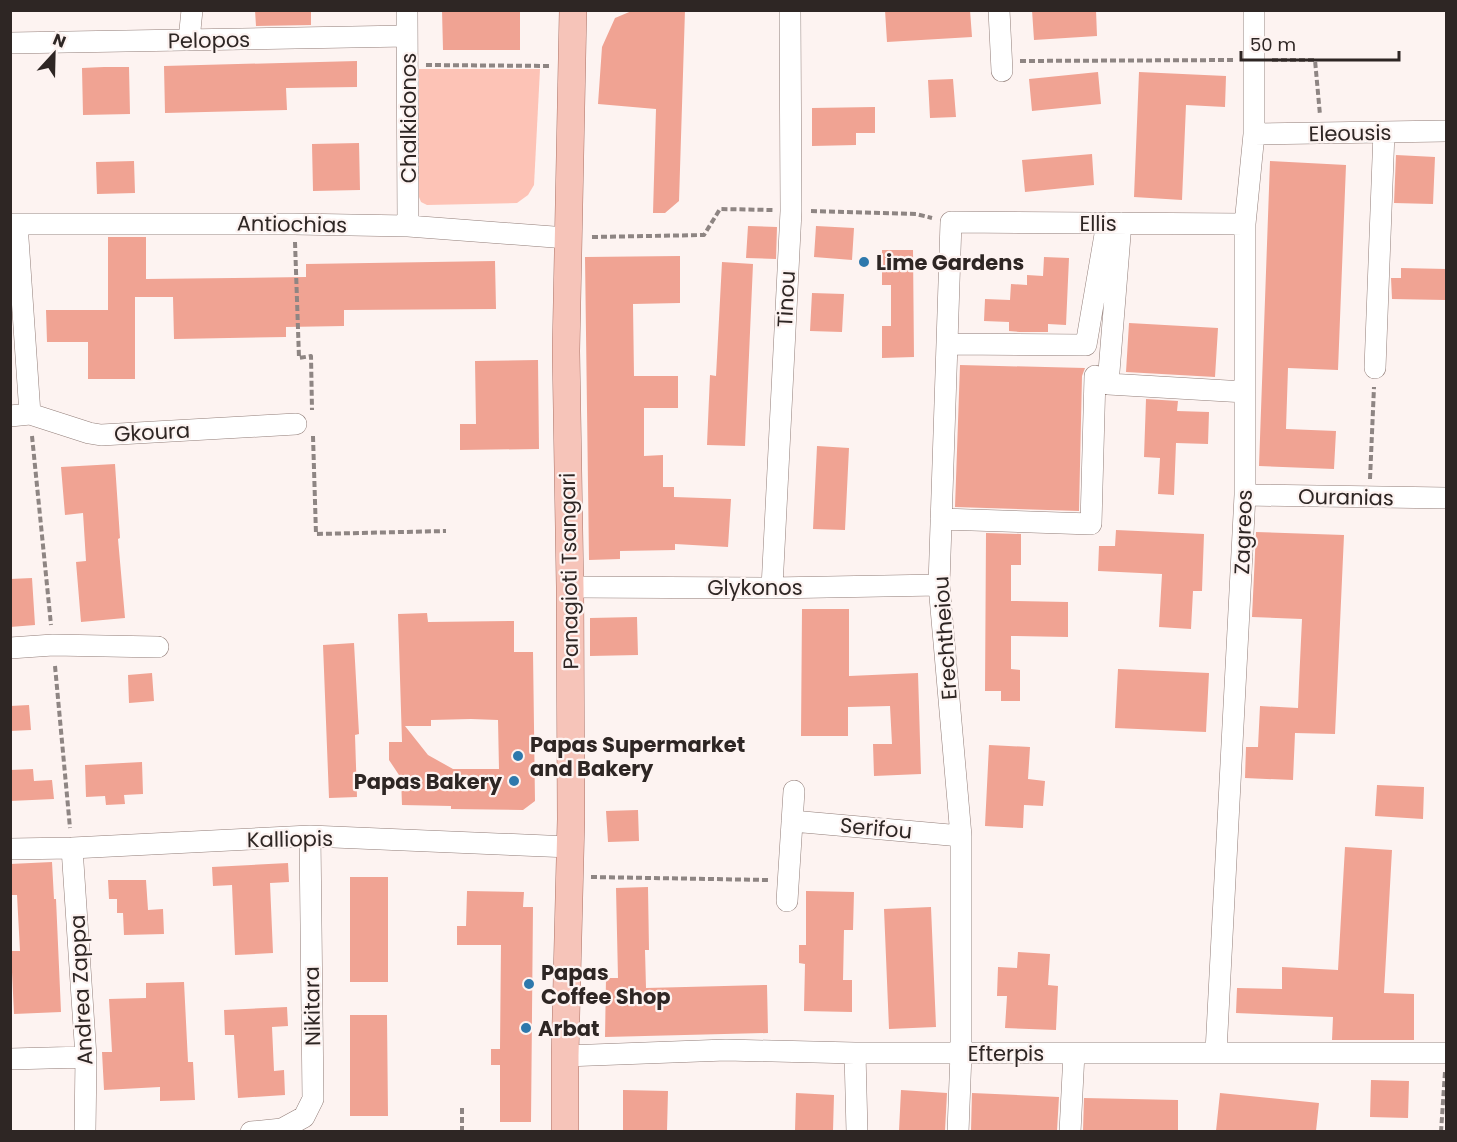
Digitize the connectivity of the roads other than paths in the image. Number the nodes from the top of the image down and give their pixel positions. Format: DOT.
graph roads {
  1 [pos="192,10"];
  2 [pos="406,10"];
  3 [pos="573,10"];
  4 [pos="790,10"];
  5 [pos="999,10"];
  6 [pos="1254,10"];
  7 [pos="407,36"];
  8 [pos="189,40"];
  9 [pos="10,43"];
  10 [pos="1002,66"];
  11 [pos="1446,131"];
  12 [pos="1384,132"];
  13 [pos="1254,134"];
  14 [pos="951,222"];
  15 [pos="1114,223"];
  16 [pos="14,224"];
  17 [pos="1245,224"];
  18 [pos="408,226"];
  19 [pos="567,238"];
  20 [pos="947,344"];
  21 [pos="1375,369"];
  22 [pos="1095,376"];
  23 [pos="1245,392"];
  24 [pos="20,415"];
  25 [pos="307,424"];
  26 [pos="1245,495"];
  27 [pos="1446,498"];
  28 [pos="941,519"];
  29 [pos="939,585"];
  30 [pos="570,587"];
  31 [pos="772,588"];
  32 [pos="158,647"];
  33 [pos="10,648"];
  34 [pos="794,791"];
  35 [pos="792,821"];
  36 [pos="310,836"];
  37 [pos="961,836"];
  38 [pos="570,847"];
  39 [pos="72,848"];
  40 [pos="10,849"];
  41 [pos="787,890"];
  42 [pos="1216,1052"];
  43 [pos="855,1053"];
  44 [pos="961,1053"];
  45 [pos="1074,1053"];
  46 [pos="565,1056"];
  47 [pos="86,1057"];
  48 [pos="10,1059"];
  49 [pos="1446,1060"];
  50 [pos="85,1131"];
  51 [pos="251,1131"];
  52 [pos="565,1131"];
  53 [pos="857,1131"];
  54 [pos="958,1131"];
  55 [pos="1070,1131"];
  1 -- 8 [label="street"];
  2 -- 7 [label="street, Chalkidonos"];
  3 -- 19 [label="main road, Panagioti Tsangari"];
  4 -- 31 [label="street, Tinou"];
  5 -- 10 [label="street"];
  6 -- 13 [label="street, Zagreos"];
  7 -- 8 [label="street, Pelopos"];
  7 -- 18 [label="street, Chalkidonos"];
  8 -- 9 [label="street, Pelopos"];
  11 -- 12 [label="street, Eleousis"];
  12 -- 13 [label="street, Eleousis"];
  12 -- 21 [label="street"];
  13 -- 17 [label="street, Zagreos"];
  14 -- 15 [label="street, Ellis"];
  14 -- 20 [label="street, Erechtheiou"];
  15 -- 17 [label="street, Ellis"];
  15 -- 20 [label="street"];
  15 -- 23 [label="street"];
  16 -- 18 [label="street, Antiochias"];
  16 -- 24 [label="street"];
  17 -- 23 [label="street, Zagreos"];
  18 -- 19 [label="street, Antiochias"];
  19 -- 30 [label="main road, Panagioti Tsangari"];
  20 -- 28 [label="street, Erechtheiou"];
  22 -- 28 [label="street"];
  23 -- 26 [label="street, Zagreos"];
  24 -- 25 [label="street, Gkoura"];
  26 -- 27 [label="street, Ouranias"];
  26 -- 42 [label="street, Zagreos"];
  28 -- 29 [label="street, Erechtheiou"];
  29 -- 31 [label="street, Glykonos"];
  29 -- 37 [label="street, Erechtheiou"];
  30 -- 31 [label="street, Glykonos"];
  30 -- 38 [label="main road, Panagioti Tsangari"];
  32 -- 33 [label="street"];
  34 -- 35 [label="street"];
  35 -- 37 [label="street, Serifou"];
  35 -- 41 [label="street"];
  36 -- 38 [label="street, Kalliopis"];
  36 -- 39 [label="street, Kalliopis"];
  36 -- 51 [label="street, Nikitara"];
  37 -- 44 [label="street, Erechtheiou"];
  38 -- 46 [label="main road, Panagioti Tsangari"];
  39 -- 40 [label="street, Kalliopis"];
  39 -- 47 [label="street, Andrea Zappa"];
  42 -- 45 [label="street, Efterpis"];
  42 -- 49 [label="street, Efterpis"];
  43 -- 44 [label="street, Efterpis"];
  43 -- 46 [label="street, Efterpis"];
  43 -- 53 [label="street"];
  44 -- 45 [label="street, Efterpis"];
  44 -- 54 [label="street, Erechtheiou"];
  45 -- 55 [label="street"];
  46 -- 52 [label="main road, Panagioti Tsangari"];
  47 -- 48 [label="street"];
  47 -- 50 [label="street, Andrea Zappa"];
}
